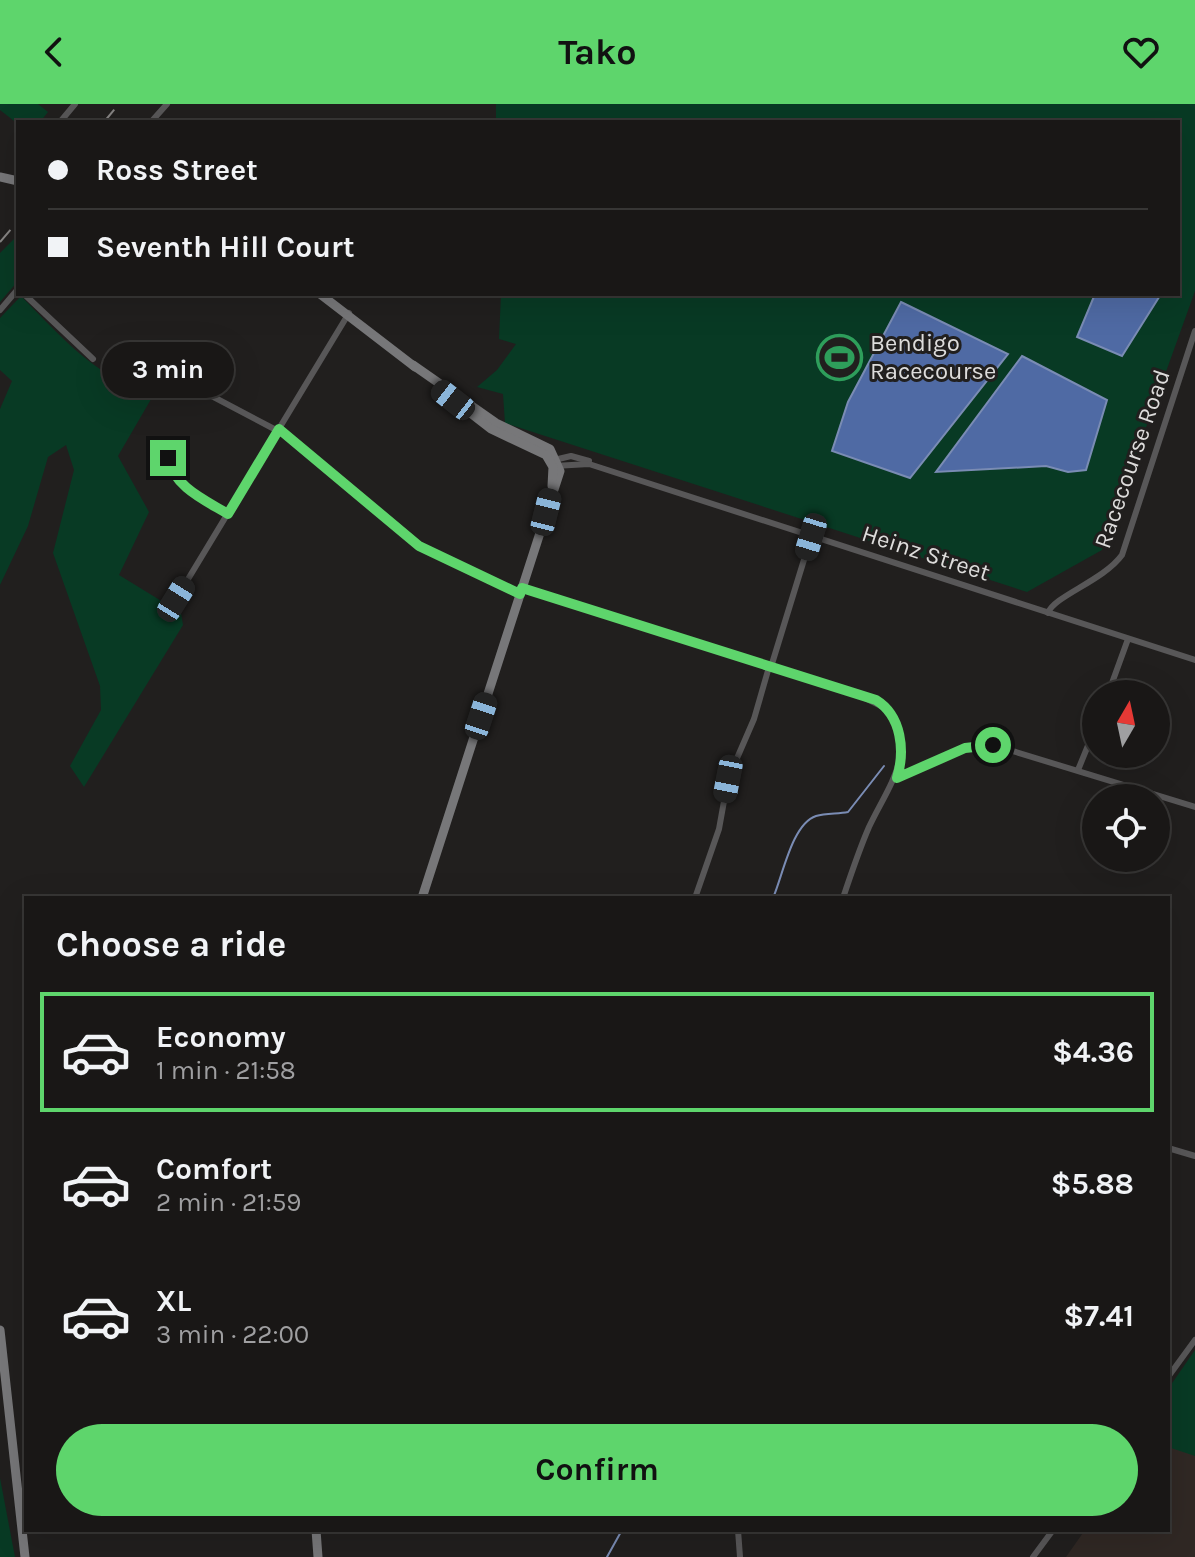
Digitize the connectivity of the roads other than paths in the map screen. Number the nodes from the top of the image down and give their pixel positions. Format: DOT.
graph roads {
  1 [pos="75,104"];
  2 [pos="167,104"];
  3 [pos="62,120"];
  4 [pos="153,120"];
  5 [pos="16,291"];
  6 [pos="26,296"];
  7 [pos="323,296"];
  8 [pos="0,310"];
  9 [pos="349,313"];
  10 [pos="1195,331"];
  11 [pos="93,359"];
  12 [pos="168,373"];
  13 [pos="278,430"];
  14 [pos="168,458"];
  15 [pos="555,463"];
  16 [pos="228,514"];
  17 [pos="811,537"];
  18 [pos="521,591"];
  19 [pos="176,599"];
  20 [pos="1048,613"];
  21 [pos="1128,639"];
  22 [pos="1195,660"];
  23 [pos="770,667"];
  24 [pos="1113,680"];
  25 [pos="1082,760"];
  26 [pos="1078,770"];
  27 [pos="897,778"];
  28 [pos="1195,807"];
  29 [pos="423,896"];
  30 [pos="696,896"];
  31 [pos="844,896"];
  32 [pos="1170,1149"];
  33 [pos="1195,1156"];
  34 [pos="0,1330"];
  35 [pos="1195,1340"];
  36 [pos="1170,1374"];
  37 [pos="316,1532"];
  38 [pos="738,1532"];
  39 [pos="1052,1532"];
  40 [pos="25,1557"];
  41 [pos="318,1557"];
  42 [pos="740,1557"];
  43 [pos="1033,1557"];
  1 -- 3 [label="street"];
  2 -- 4 [label="street"];
  5 -- 8 [label="street"];
  6 -- 11 [label="street"];
  7 -- 9 [label="street"];
  9 -- 13 [label="street"];
  9 -- 15 [label="street"];
  10 -- 20 [label="street, Racecourse Road"];
  12 -- 13 [label="street"];
  13 -- 16 [label="street"];
  13 -- 18 [label="street"];
  14 -- 16 [label="street"];
  15 -- 17 [label="street, Heinz Street"];
  15 -- 18 [label="street"];
  16 -- 19 [label="street"];
  17 -- 20 [label="street, Heinz Street"];
  17 -- 23 [label="street"];
  18 -- 23 [label="street"];
  18 -- 29 [label="street"];
  20 -- 21 [label="street, Heinz Street"];
  21 -- 22 [label="street, Heinz Street"];
  21 -- 24 [label="street"];
  23 -- 27 [label="street"];
  23 -- 30 [label="street"];
  25 -- 26 [label="street"];
  26 -- 27 [label="street"];
  26 -- 28 [label="street"];
  27 -- 31 [label="street"];
  32 -- 33 [label="street"];
  34 -- 40 [label="street"];
  35 -- 36 [label="street"];
  37 -- 41 [label="street"];
  38 -- 42 [label="street"];
  39 -- 43 [label="street"];
}
